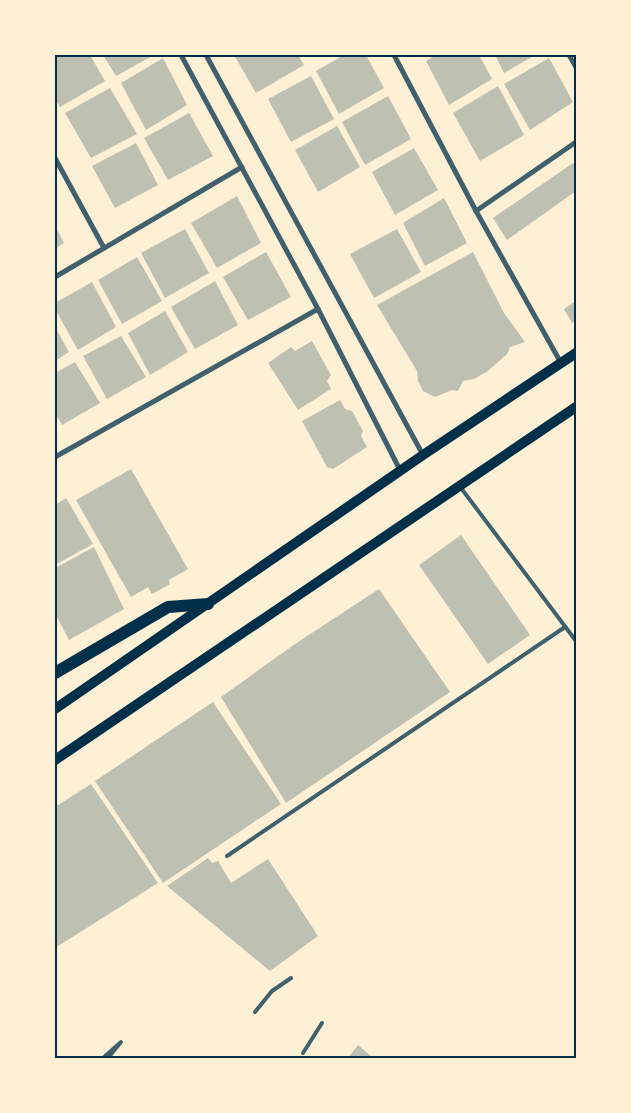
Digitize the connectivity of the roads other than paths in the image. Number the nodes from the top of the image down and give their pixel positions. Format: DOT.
graph roads {
  1 [pos="181,55"];
  2 [pos="206,55"];
  3 [pos="394,55"];
  4 [pos="569,55"];
  5 [pos="576,66"];
  6 [pos="576,142"];
  7 [pos="55,158"];
  8 [pos="242,167"];
  9 [pos="476,212"];
  10 [pos="104,248"];
  11 [pos="55,277"];
  12 [pos="318,309"];
  13 [pos="576,353"];
  14 [pos="562,363"];
  15 [pos="576,407"];
  16 [pos="423,455"];
  17 [pos="55,457"];
  18 [pos="400,471"];
  19 [pos="459,486"];
  20 [pos="208,604"];
  21 [pos="565,627"];
  22 [pos="576,641"];
  23 [pos="55,673"];
  24 [pos="55,709"];
  25 [pos="55,760"];
  26 [pos="227,856"];
  27 [pos="291,978"];
  28 [pos="255,1012"];
  29 [pos="322,1023"];
  30 [pos="303,1053"];
  31 [pos="103,1058"];
  32 [pos="108,1058"];
  1 -- 8 [label="street"];
  2 -- 16 [label="street"];
  3 -- 9 [label="street"];
  4 -- 5 [label="street"];
  6 -- 9 [label="street"];
  7 -- 10 [label="street"];
  8 -- 10 [label="street"];
  8 -- 12 [label="street"];
  9 -- 14 [label="street"];
  10 -- 11 [label="street"];
  12 -- 17 [label="street"];
  12 -- 18 [label="street"];
  13 -- 14 [label="main road"];
  14 -- 16 [label="main road"];
  15 -- 19 [label="main road"];
  16 -- 18 [label="main road"];
  18 -- 20 [label="main road"];
  19 -- 21 [label="lane"];
  19 -- 25 [label="main road"];
  20 -- 23 [label="main road"];
  20 -- 24 [label="main road"];
  21 -- 22 [label="lane"];
  21 -- 26 [label="lane"];
  27 -- 28 [label="lane"];
  29 -- 30 [label="lane"];
  31 -- 32 [label="lane"];
}
